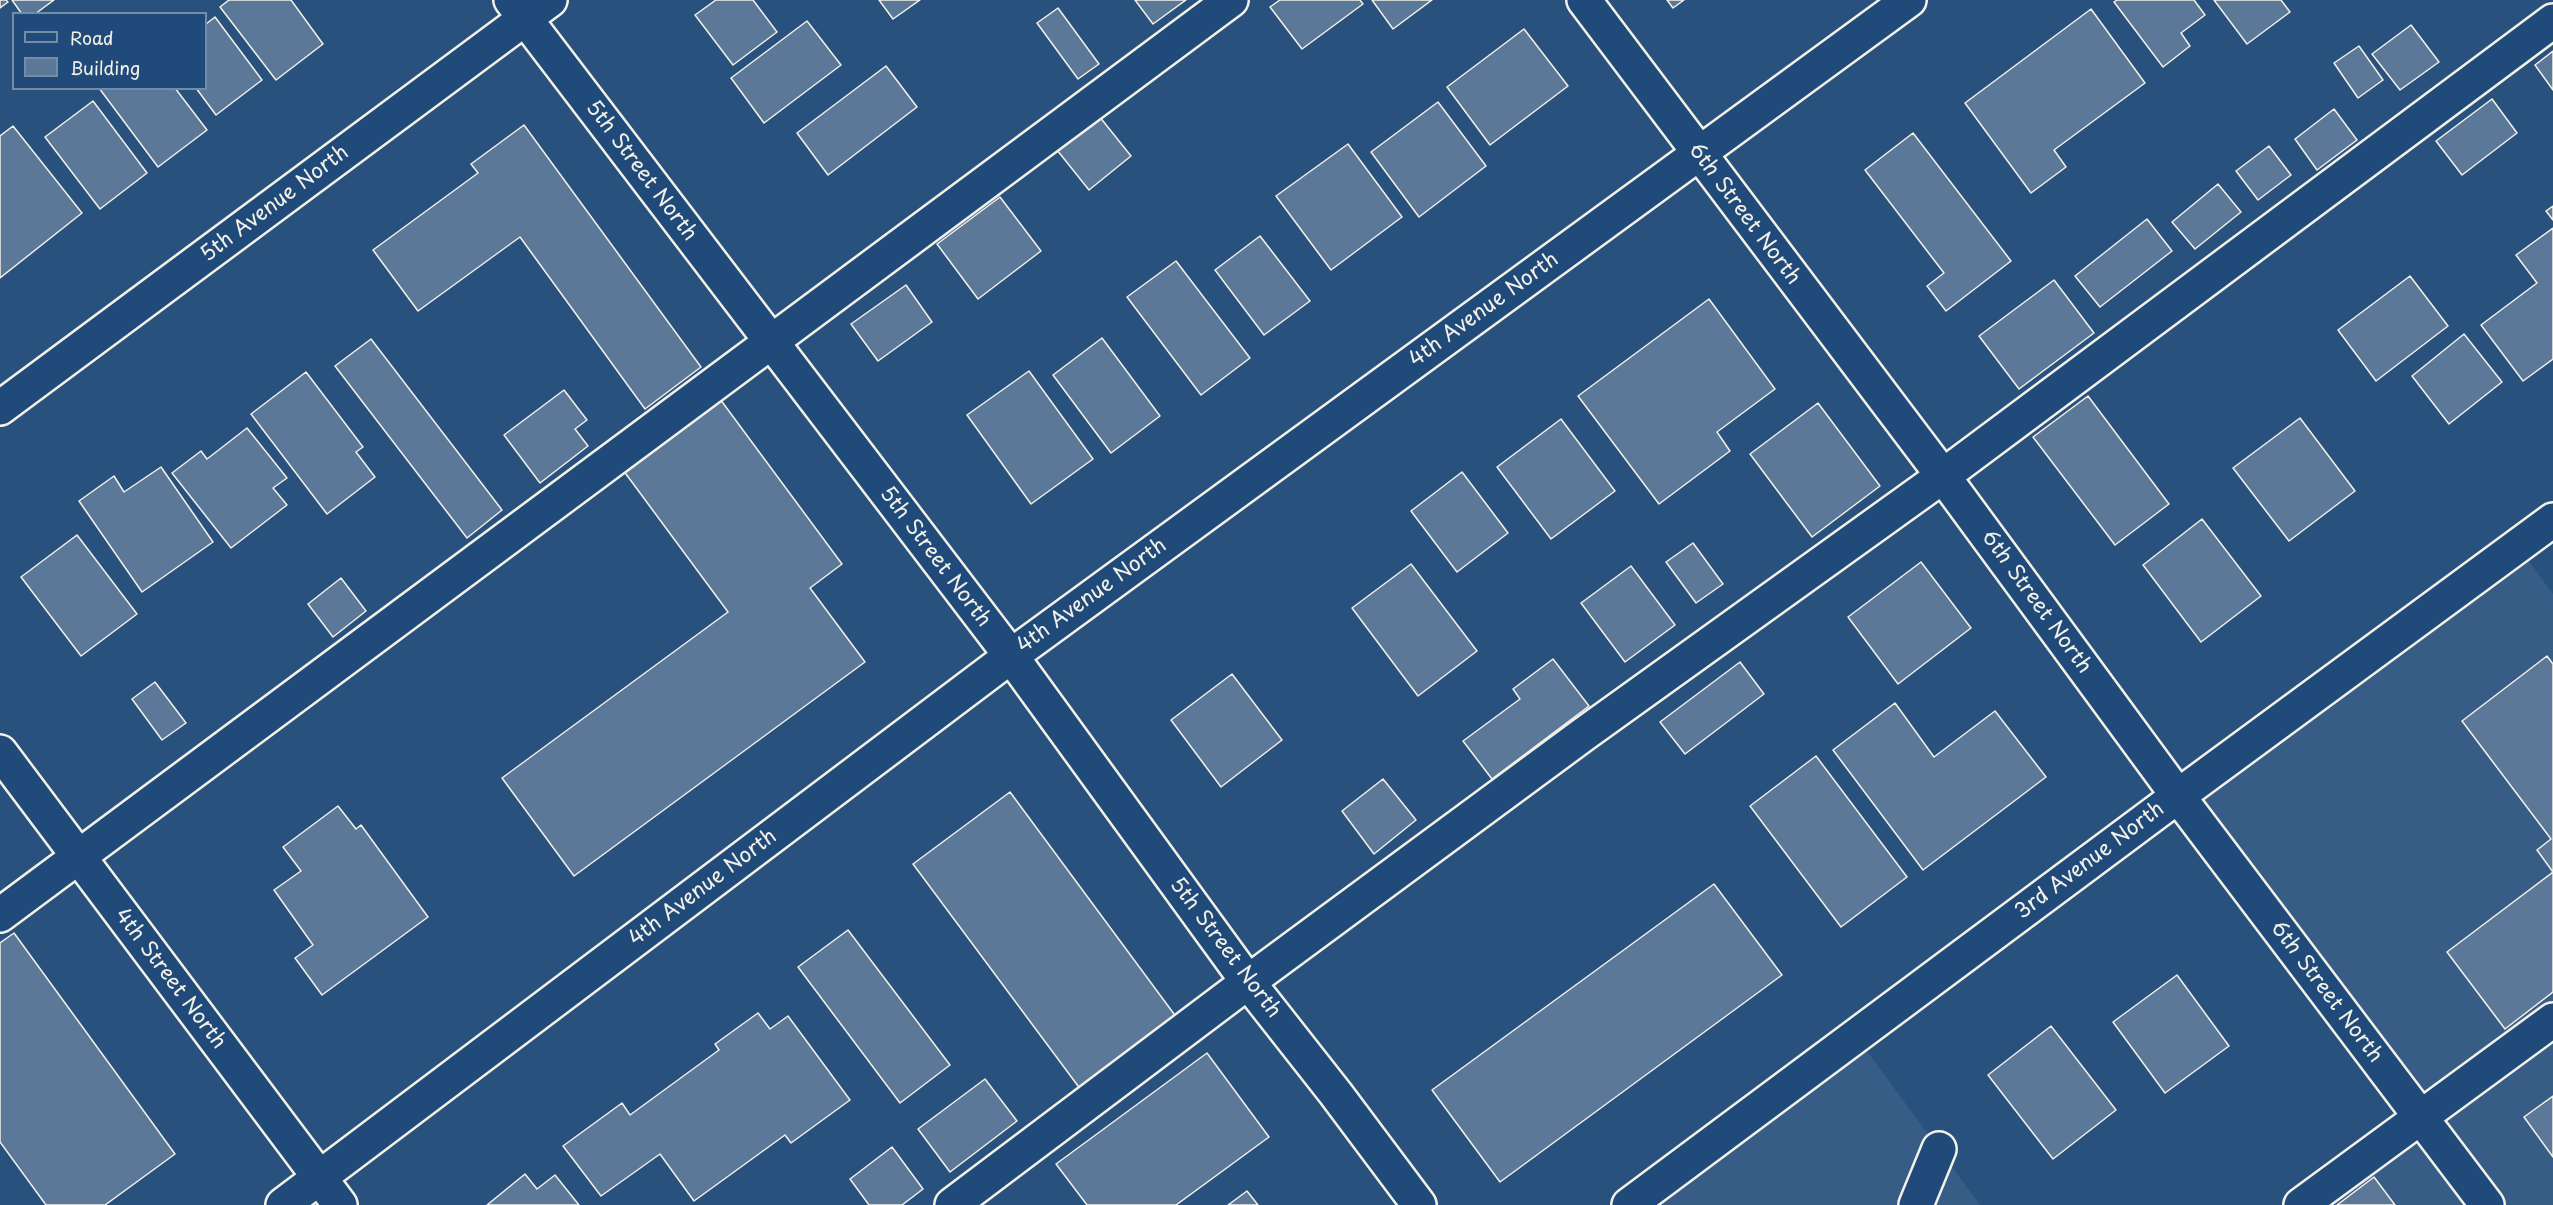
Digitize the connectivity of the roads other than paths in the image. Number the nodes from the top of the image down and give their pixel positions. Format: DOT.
graph roads {
  1 [pos="1231,0"];
  2 [pos="1584,0"];
  3 [pos="1909,0"];
  4 [pos="529,6"];
  5 [pos="2553,21"];
  6 [pos="1698,153"];
  7 [pos="771,342"];
  8 [pos="0,408"];
  9 [pos="1943,476"];
  10 [pos="2553,520"];
  11 [pos="1011,656"];
  12 [pos="0,753"];
  13 [pos="2178,796"];
  14 [pos="78,857"];
  15 [pos="0,915"];
  16 [pos="1248,982"];
  17 [pos="2553,1020"];
  18 [pos="2421,1117"];
  19 [pos="1939,1149"];
  20 [pos="319,1178"];
  21 [pos="283,1205"];
  22 [pos="340,1205"];
  23 [pos="952,1205"];
  24 [pos="1419,1205"];
  25 [pos="1629,1205"];
  26 [pos="1916,1205"];
  27 [pos="2301,1205"];
  28 [pos="2487,1205"];
  1 -- 7 [label="street"];
  2 -- 6 [label="street, 6th Street North"];
  3 -- 6 [label="street, 4th Avenue North"];
  4 -- 7 [label="street, 5th Street North"];
  4 -- 8 [label="street, 5th Avenue North"];
  5 -- 9 [label="street"];
  6 -- 9 [label="street, 6th Street North"];
  6 -- 11 [label="street, 4th Avenue North"];
  7 -- 11 [label="street, 5th Street North"];
  7 -- 14 [label="street"];
  9 -- 13 [label="street, 6th Street North"];
  9 -- 16 [label="street"];
  10 -- 13 [label="street, 3rd Avenue North"];
  11 -- 16 [label="street, 5th Street North"];
  11 -- 20 [label="street, 4th Avenue North"];
  12 -- 14 [label="street, 4th Street North"];
  13 -- 18 [label="street, 6th Street North"];
  13 -- 25 [label="street, 3rd Avenue North"];
  14 -- 15 [label="street"];
  14 -- 20 [label="street, 4th Street North"];
  16 -- 23 [label="street"];
  16 -- 24 [label="street, 5th Street North"];
  17 -- 18 [label="street"];
  18 -- 27 [label="street"];
  18 -- 28 [label="street, 6th Street North"];
  19 -- 26 [label="street"];
  20 -- 21 [label="street, 4th Avenue North"];
  20 -- 22 [label="street, 4th Street North"];
}
